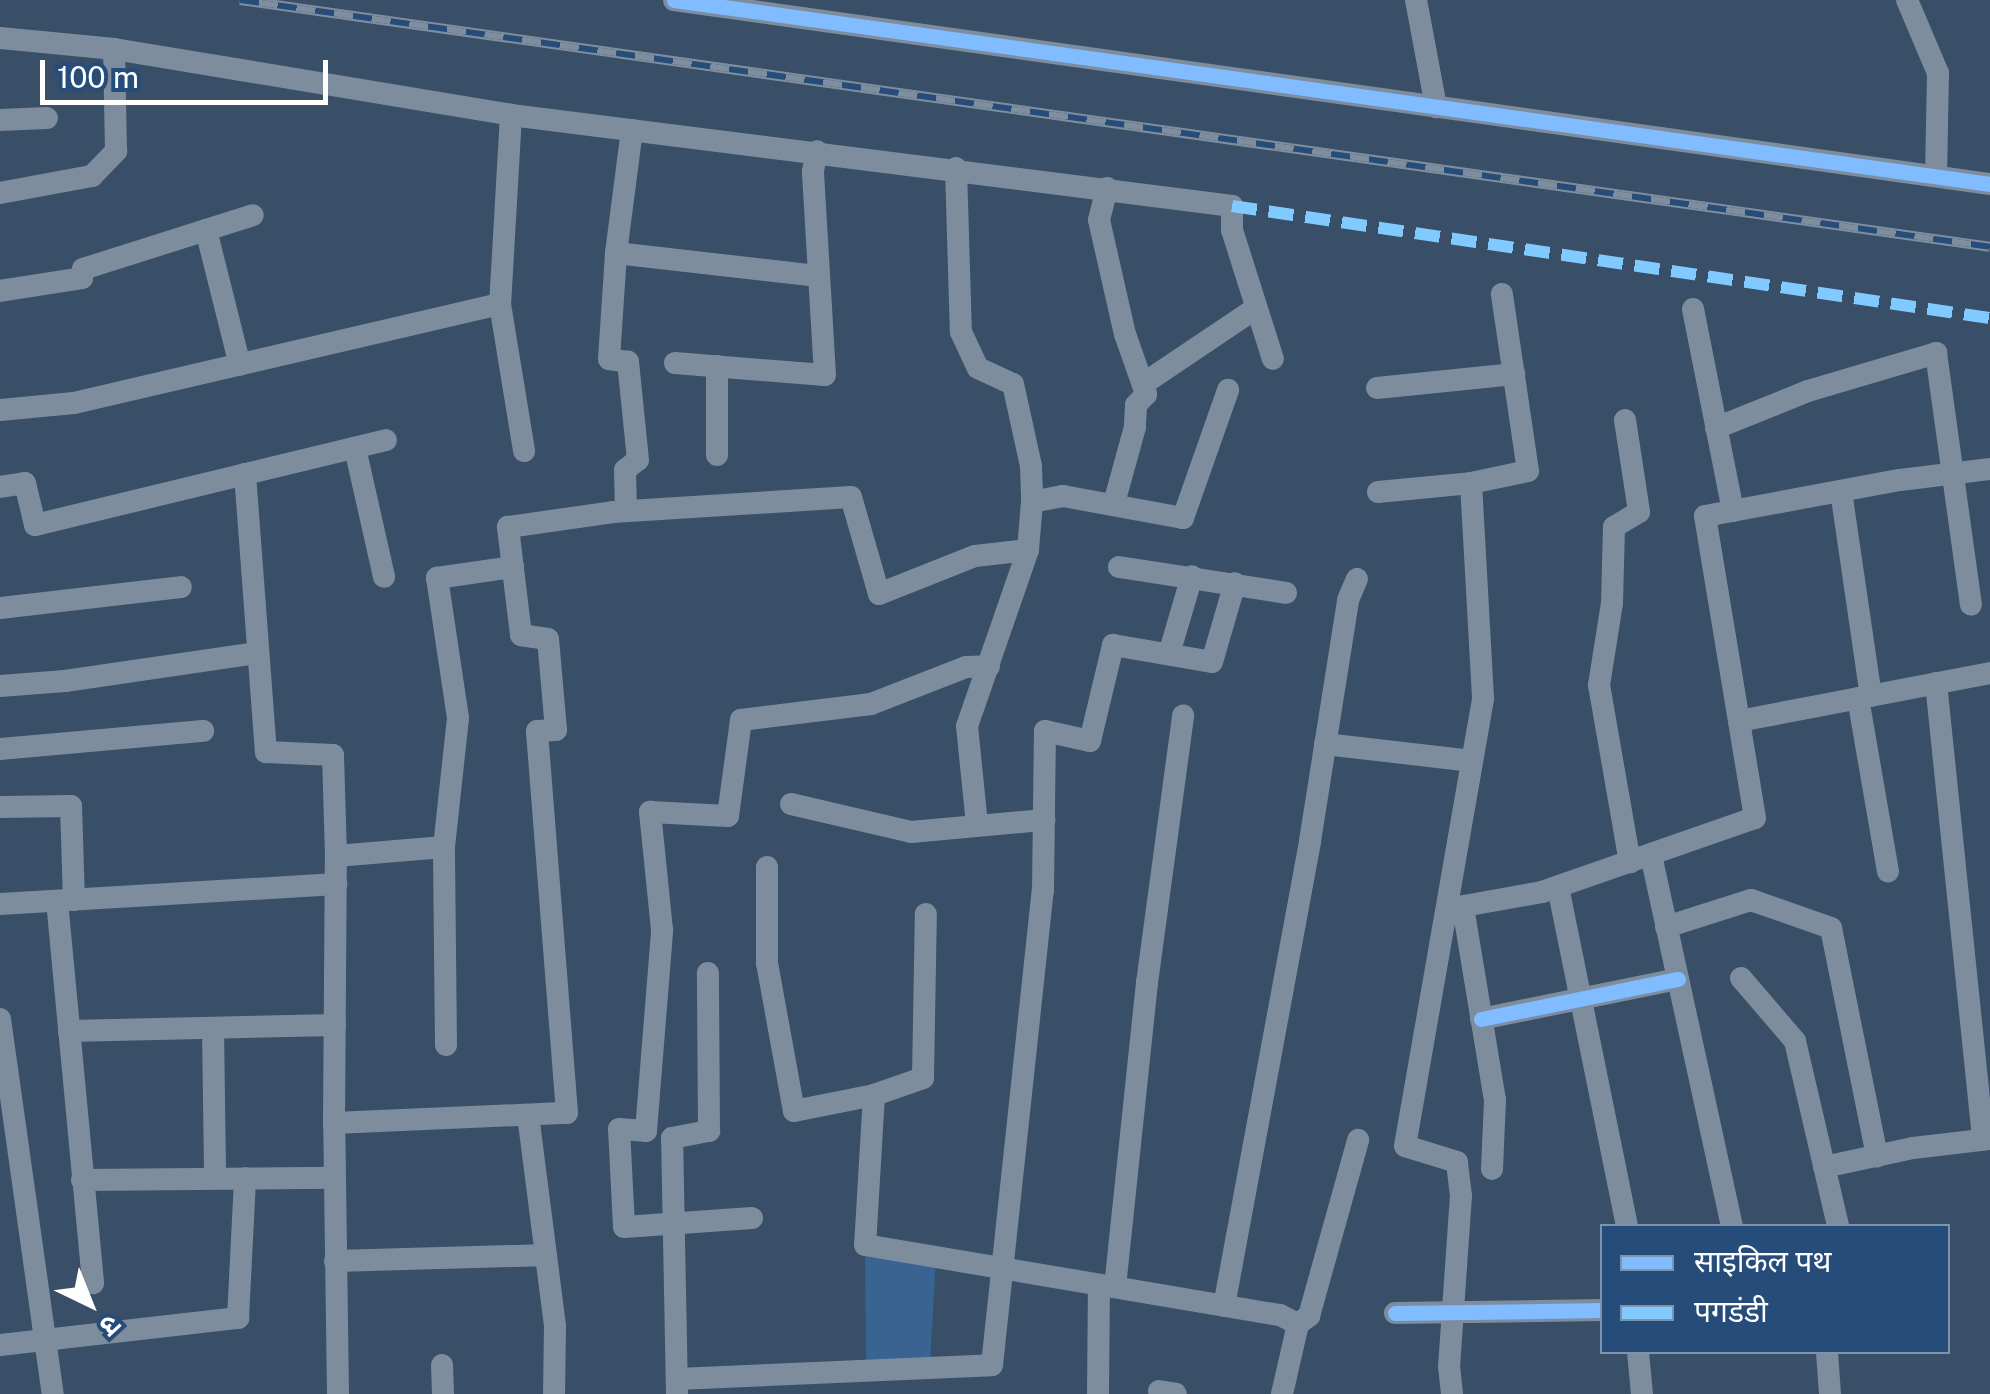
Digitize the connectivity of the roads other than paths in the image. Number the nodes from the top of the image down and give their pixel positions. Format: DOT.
graph roads {
  1 [pos="674,0"];
  2 [pos="1416,0"];
  3 [pos="1907,0"];
  4 [pos="767,5"];
  5 [pos="0,38"];
  6 [pos="114,49"];
  7 [pos="1436,107"];
  8 [pos="511,116"];
  9 [pos="47,118"];
  10 [pos="0,120"];
  11 [pos="632,130"];
  12 [pos="817,151"];
  13 [pos="956,168"];
  14 [pos="1936,176"];
  15 [pos="1990,184"];
  16 [pos="1106,188"];
  17 [pos="0,193"];
  18 [pos="253,215"];
  19 [pos="206,230"];
  20 [pos="616,253"];
  21 [pos="819,276"];
  22 [pos="0,290"];
  23 [pos="1502,294"];
  24 [pos="500,304"];
  25 [pos="1256,308"];
  26 [pos="1693,309"];
  27 [pos="1273,359"];
  28 [pos="676,363"];
  29 [pos="240,365"];
  30 [pos="717,366"];
  31 [pos="1514,374"];
  32 [pos="1143,384"];
  33 [pos="1376,388"];
  34 [pos="1228,390"];
  35 [pos="0,410"];
  36 [pos="1624,420"];
  37 [pos="1716,428"];
  38 [pos="386,440"];
  39 [pos="355,448"];
  40 [pos="524,450"];
  41 [pos="716,455"];
  42 [pos="1990,469"];
  43 [pos="246,474"];
  44 [pos="1953,474"];
  45 [pos="1471,484"];
  46 [pos="0,487"];
  47 [pos="1841,491"];
  48 [pos="1378,492"];
  49 [pos="1032,502"];
  50 [pos="1114,502"];
  51 [pos="1733,510"];
  52 [pos="626,512"];
  53 [pos="1028,550"];
  54 [pos="513,567"];
  55 [pos="1119,567"];
  56 [pos="1192,576"];
  57 [pos="384,577"];
  58 [pos="1358,578"];
  59 [pos="1235,583"];
  60 [pos="181,587"];
  61 [pos="1286,593"];
  62 [pos="1971,605"];
  63 [pos="0,608"];
  64 [pos="258,653"];
  65 [pos="1169,654"];
  66 [pos="990,666"];
  67 [pos="1990,673"];
  68 [pos="1936,684"];
  69 [pos="0,686"];
  70 [pos="1865,697"];
  71 [pos="1183,715"];
  72 [pos="1739,721"];
  73 [pos="203,731"];
  74 [pos="1325,744"];
  75 [pos="0,749"];
  76 [pos="1472,761"];
  77 [pos="791,804"];
  78 [pos="0,807"];
  79 [pos="1044,820"];
  80 [pos="976,824"];
  81 [pos="444,847"];
  82 [pos="336,856"];
  83 [pos="1640,858"];
  84 [pos="767,867"];
  85 [pos="1888,872"];
  86 [pos="336,884"];
  87 [pos="1558,887"];
  88 [pos="66,900"];
  89 [pos="0,904"];
  90 [pos="1455,908"];
  91 [pos="926,914"];
  92 [pos="1666,928"];
  93 [pos="708,973"];
  94 [pos="1741,978"];
  95 [pos="1678,980"];
  96 [pos="1582,998"];
  97 [pos="0,1018"];
  98 [pos="1482,1018"];
  99 [pos="334,1025"];
  100 [pos="213,1028"];
  101 [pos="69,1031"];
  102 [pos="446,1045"];
  103 [pos="874,1095"];
  104 [pos="528,1115"];
  105 [pos="334,1123"];
  106 [pos="1358,1140"];
  107 [pos="1987,1140"];
  108 [pos="1876,1156"];
  109 [pos="1824,1167"];
  110 [pos="1492,1169"];
  111 [pos="215,1178"];
  112 [pos="246,1178"];
  113 [pos="334,1178"];
  114 [pos="82,1180"];
  115 [pos="752,1218"];
  116 [pos="674,1222"];
  117 [pos="1627,1224"];
  118 [pos="1732,1224"];
  119 [pos="1838,1224"];
  120 [pos="546,1255"];
  121 [pos="335,1261"];
  122 [pos="1003,1268"];
  123 [pos="93,1283"];
  124 [pos="1107,1286"];
  125 [pos="1224,1306"];
  126 [pos="1600,1310"];
  127 [pos="1395,1314"];
  128 [pos="1453,1314"];
  129 [pos="1298,1324"];
  130 [pos="45,1340"];
  131 [pos="0,1345"];
  132 [pos="1638,1354"];
  133 [pos="1827,1354"];
  134 [pos="442,1365"];
  135 [pos="867,1382"];
  136 [pos="677,1386"];
  137 [pos="53,1394"];
  138 [pos="338,1394"];
  139 [pos="442,1394"];
  140 [pos="554,1394"];
  141 [pos="1098,1394"];
  142 [pos="1282,1394"];
  143 [pos="1452,1394"];
  144 [pos="1642,1394"];
  145 [pos="1830,1394"];
  1 -- 4 [label="street"];
  2 -- 7 [label="street"];
  3 -- 14 [label="street"];
  4 -- 7 [label="street"];
  5 -- 6 [label="street"];
  6 -- 8 [label="street"];
  6 -- 17 [label="street"];
  7 -- 14 [label="street"];
  8 -- 11 [label="street"];
  8 -- 24 [label="street"];
  9 -- 10 [label="street"];
  11 -- 12 [label="street"];
  11 -- 20 [label="street"];
  12 -- 13 [label="street"];
  12 -- 21 [label="street"];
  13 -- 16 [label="street"];
  13 -- 49 [label="street"];
  14 -- 15 [label="street"];
  16 -- 25 [label="street"];
  16 -- 32 [label="street"];
  18 -- 19 [label="street"];
  19 -- 22 [label="street"];
  19 -- 29 [label="street"];
  20 -- 21 [label="street"];
  20 -- 52 [label="street"];
  21 -- 30 [label="street"];
  23 -- 31 [label="street"];
  24 -- 29 [label="street"];
  24 -- 40 [label="street"];
  25 -- 27 [label="street"];
  25 -- 32 [label="street"];
  26 -- 37 [label="street"];
  28 -- 30 [label="street"];
  29 -- 35 [label="street"];
  30 -- 41 [label="street"];
  31 -- 33 [label="street"];
  31 -- 45 [label="street"];
  32 -- 50 [label="street"];
  34 -- 50 [label="street"];
  36 -- 83 [label="street"];
  37 -- 44 [label="street"];
  37 -- 51 [label="street"];
  38 -- 39 [label="street"];
  39 -- 43 [label="street"];
  39 -- 57 [label="street"];
  42 -- 44 [label="street"];
  43 -- 46 [label="street"];
  43 -- 64 [label="street"];
  44 -- 47 [label="street"];
  44 -- 62 [label="street"];
  45 -- 48 [label="street"];
  45 -- 76 [label="street"];
  47 -- 51 [label="street"];
  47 -- 70 [label="street"];
  49 -- 50 [label="street"];
  49 -- 53 [label="street"];
  51 -- 72 [label="street"];
  52 -- 53 [label="street"];
  52 -- 54 [label="street"];
  53 -- 66 [label="street"];
  54 -- 81 [label="street"];
  54 -- 104 [label="street"];
  55 -- 56 [label="street"];
  56 -- 59 [label="street"];
  56 -- 65 [label="street"];
  58 -- 74 [label="street"];
  59 -- 61 [label="street"];
  59 -- 65 [label="street"];
  60 -- 63 [label="street"];
  64 -- 69 [label="street"];
  64 -- 82 [label="street"];
  65 -- 79 [label="street"];
  66 -- 80 [label="street"];
  66 -- 116 [label="street"];
  67 -- 68 [label="street"];
  68 -- 70 [label="street"];
  68 -- 107 [label="street"];
  70 -- 72 [label="street"];
  70 -- 85 [label="street"];
  71 -- 124 [label="street"];
  72 -- 83 [label="street"];
  73 -- 75 [label="street"];
  74 -- 76 [label="street"];
  74 -- 125 [label="street"];
  76 -- 90 [label="street"];
  77 -- 80 [label="street"];
  78 -- 88 [label="street"];
  79 -- 80 [label="street"];
  79 -- 122 [label="street"];
  81 -- 82 [label="street"];
  81 -- 102 [label="street"];
  82 -- 86 [label="street"];
  83 -- 87 [label="street"];
  83 -- 92 [label="street"];
  84 -- 103 [label="street"];
  86 -- 88 [label="street"];
  86 -- 99 [label="street"];
  87 -- 90 [label="street"];
  87 -- 96 [label="street"];
  88 -- 89 [label="street"];
  88 -- 101 [label="street"];
  90 -- 98 [label="street"];
  90 -- 128 [label="street"];
  91 -- 103 [label="street"];
  92 -- 95 [label="street"];
  92 -- 108 [label="street"];
  93 -- 116 [label="street"];
  94 -- 109 [label="street"];
  95 -- 96 [label="street"];
  95 -- 118 [label="street"];
  96 -- 98 [label="street"];
  96 -- 117 [label="street"];
  97 -- 130 [label="street"];
  98 -- 110 [label="street"];
  99 -- 100 [label="street"];
  99 -- 105 [label="street"];
  100 -- 101 [label="street"];
  100 -- 111 [label="street"];
  101 -- 114 [label="street"];
  103 -- 122 [label="street"];
  104 -- 105 [label="street"];
  104 -- 120 [label="street"];
  105 -- 113 [label="street"];
  106 -- 129 [label="street"];
  107 -- 108 [label="street"];
  108 -- 109 [label="street"];
  109 -- 119 [label="street"];
  111 -- 112 [label="street"];
  111 -- 114 [label="street"];
  112 -- 113 [label="street"];
  112 -- 130 [label="street"];
  113 -- 121 [label="street"];
  114 -- 123 [label="street"];
  115 -- 116 [label="street"];
  116 -- 136 [label="street"];
  120 -- 121 [label="street"];
  120 -- 140 [label="street"];
  121 -- 138 [label="street"];
  122 -- 124 [label="street"];
  122 -- 135 [label="street"];
  124 -- 125 [label="street"];
  124 -- 141 [label="street"];
  125 -- 129 [label="street"];
  126 -- 128 [label="street"];
  127 -- 128 [label="street"];
  128 -- 143 [label="street"];
  129 -- 142 [label="street"];
  130 -- 131 [label="street"];
  130 -- 137 [label="street"];
  132 -- 144 [label="street"];
  133 -- 145 [label="street"];
  134 -- 139 [label="street"];
  135 -- 136 [label="street"];
}
